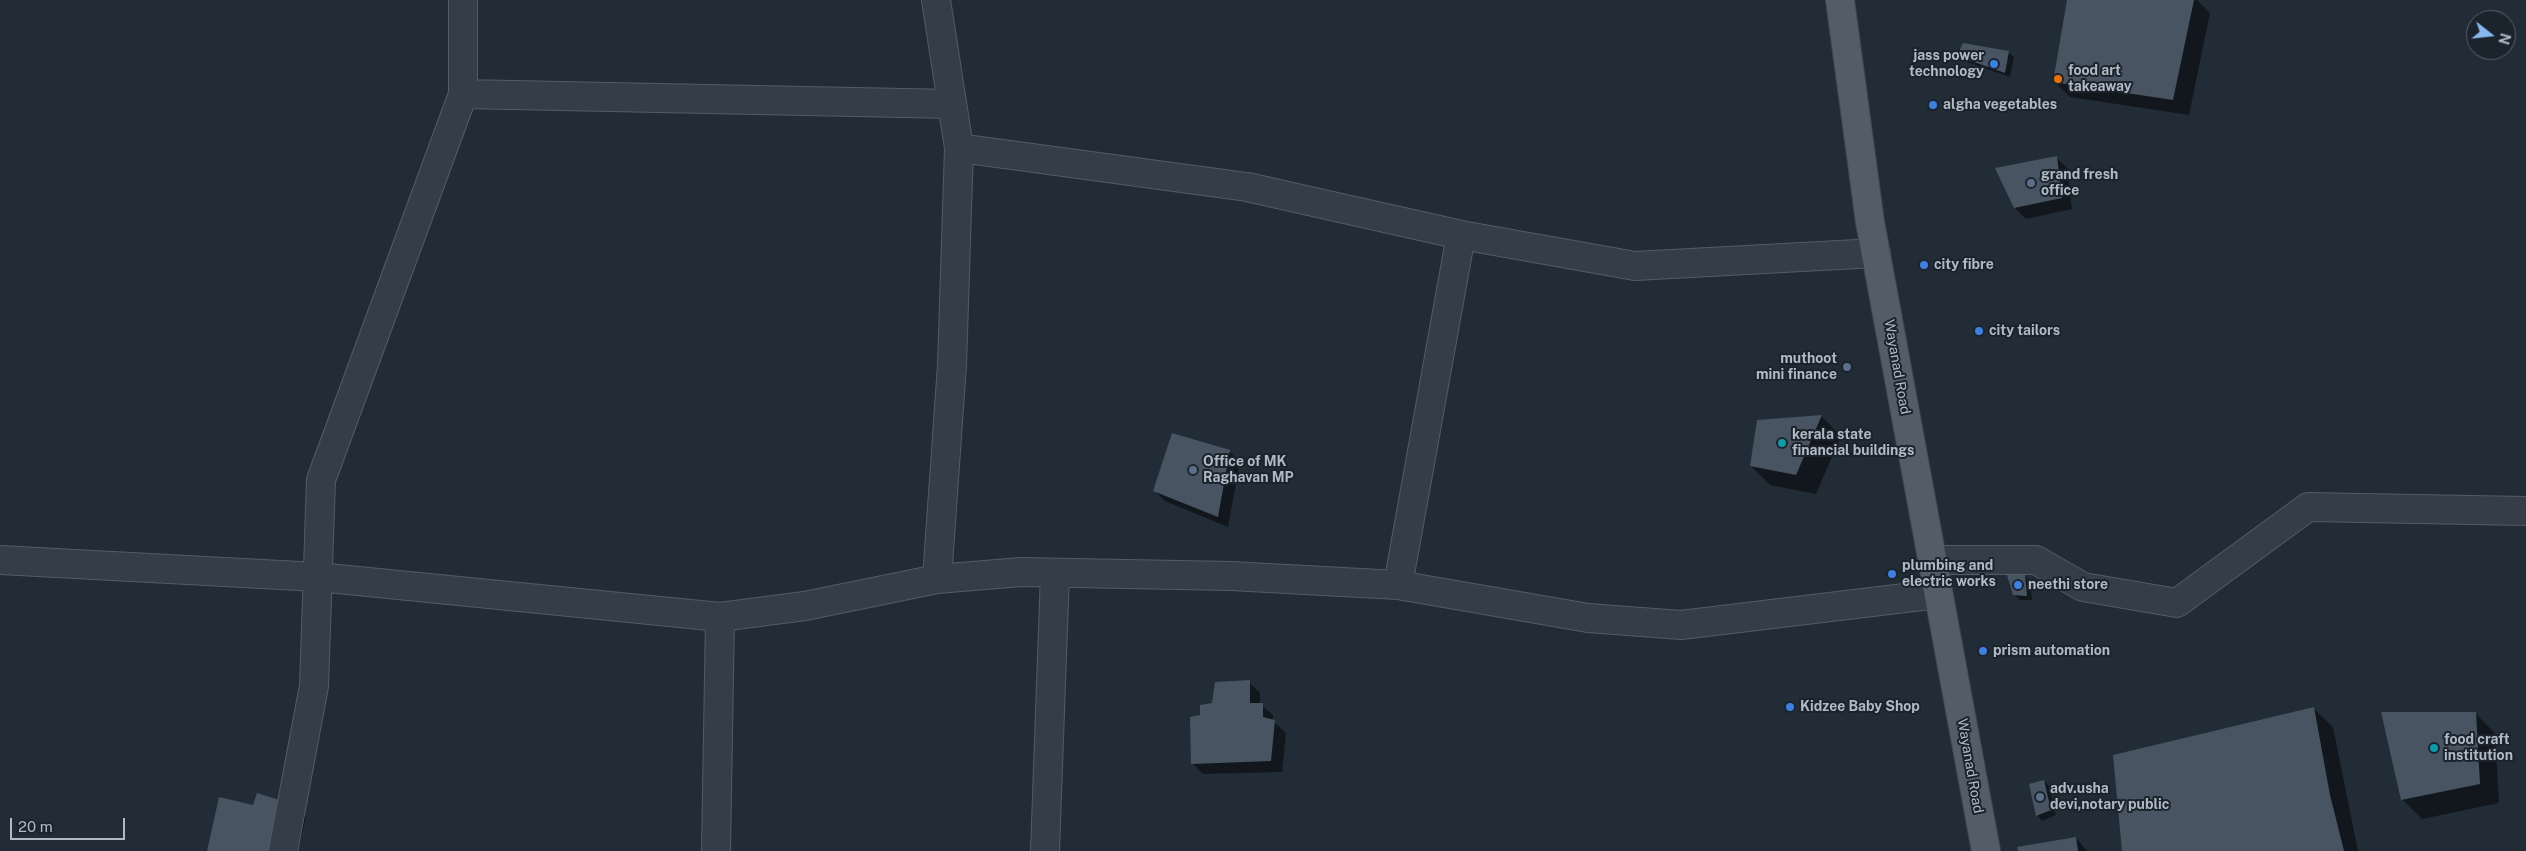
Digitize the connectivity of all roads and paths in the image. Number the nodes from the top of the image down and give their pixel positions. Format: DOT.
graph roads {
  1 [pos="463,0"];
  2 [pos="936,0"];
  3 [pos="1840,0"];
  4 [pos="462,94"];
  5 [pos="952,104"];
  6 [pos="959,148"];
  7 [pos="1461,235"];
  8 [pos="1876,253"];
  9 [pos="2526,511"];
  10 [pos="0,560"];
  11 [pos="1932,560"];
  12 [pos="1055,573"];
  13 [pos="318,576"];
  14 [pos="937,579"];
  15 [pos="1398,585"];
  16 [pos="1938,594"];
  17 [pos="720,617"];
  18 [pos="283,851"];
  19 [pos="716,851"];
  20 [pos="1045,851"];
  21 [pos="1986,851"];
  1 -- 4 [label="street"];
  2 -- 5 [label="street"];
  3 -- 8 [label="main road, Wayanad Road"];
  4 -- 5 [label="street"];
  4 -- 13 [label="street"];
  5 -- 6 [label="street"];
  6 -- 7 [label="street"];
  6 -- 14 [label="street"];
  7 -- 8 [label="street"];
  7 -- 15 [label="street"];
  8 -- 11 [label="main road, Wayanad Road"];
  9 -- 11 [label="street"];
  10 -- 13 [label="street"];
  11 -- 16 [label="main road, Wayanad Road"];
  12 -- 14 [label="street"];
  12 -- 15 [label="street"];
  12 -- 20 [label="street"];
  13 -- 17 [label="street"];
  13 -- 18 [label="street"];
  14 -- 17 [label="street"];
  15 -- 16 [label="street"];
  16 -- 21 [label="main road, Wayanad Road"];
  17 -- 19 [label="street"];
}
